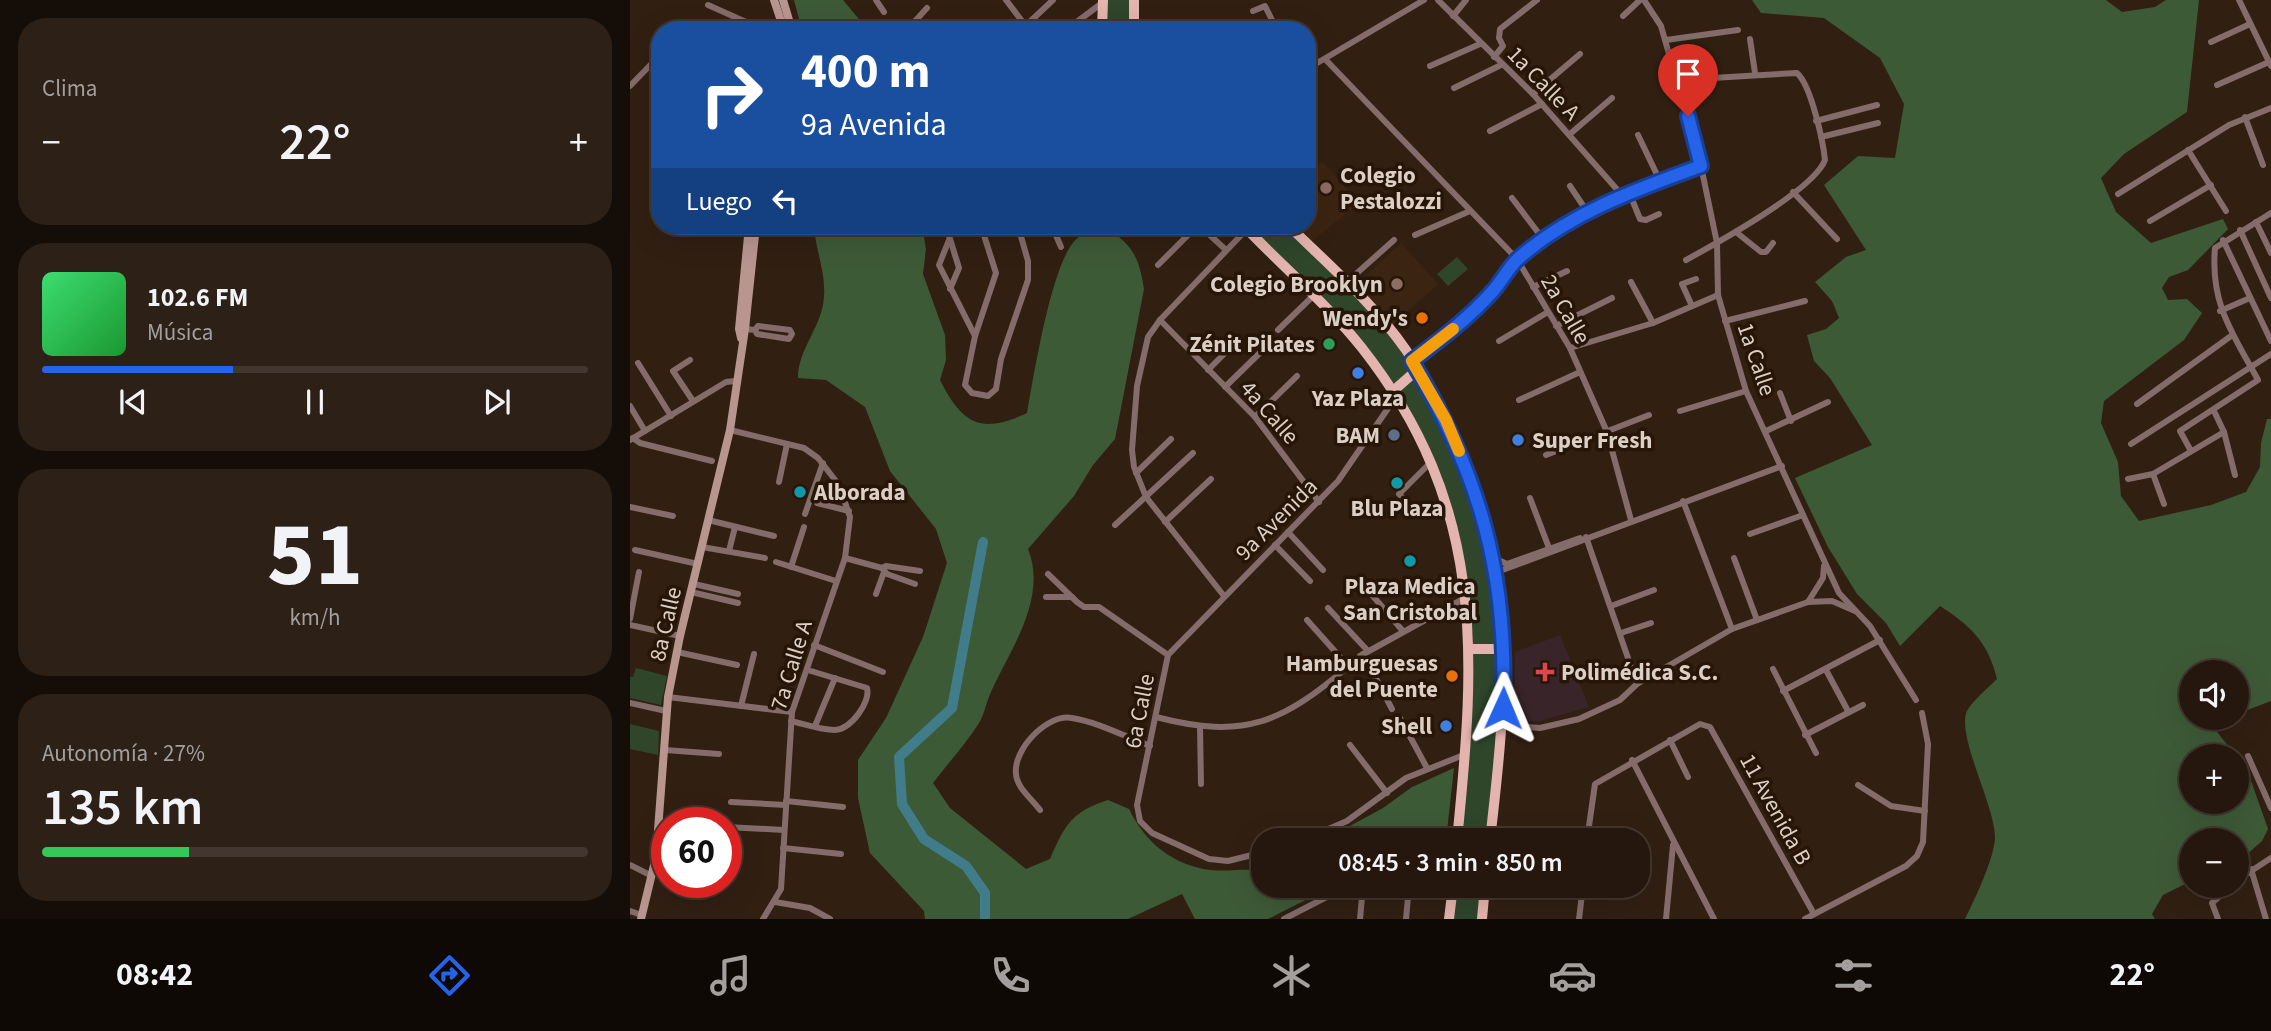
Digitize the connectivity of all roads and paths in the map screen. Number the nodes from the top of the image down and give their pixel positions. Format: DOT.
graph roads {
  1 [pos="774,0"];
  2 [pos="783,0"];
  3 [pos="876,0"];
  4 [pos="1006,0"];
  5 [pos="1053,0"];
  6 [pos="1134,0"];
  7 [pos="1424,0"];
  8 [pos="1437,0"];
  9 [pos="1466,0"];
  10 [pos="1537,0"];
  11 [pos="1657,0"];
  12 [pos="2239,0"];
  13 [pos="1102,2"];
  14 [pos="1644,2"];
  15 [pos="708,5"];
  16 [pos="927,8"];
  17 [pos="1253,11"];
  18 [pos="884,12"];
  19 [pos="1453,16"];
  20 [pos="1623,16"];
  21 [pos="744,21"];
  22 [pos="781,21"];
  23 [pos="789,21"];
  24 [pos="915,21"];
  25 [pos="1019,21"];
  26 [pos="1030,21"];
  27 [pos="1078,21"];
  28 [pos="1102,21"];
  29 [pos="1134,21"];
  30 [pos="1272,21"];
  31 [pos="2250,24"];
  32 [pos="1738,30"];
  33 [pos="1499,38"];
  34 [pos="1666,40"];
  35 [pos="1750,40"];
  36 [pos="2211,42"];
  37 [pos="1483,46"];
  38 [pos="1580,54"];
  39 [pos="1494,57"];
  40 [pos="1325,59"];
  41 [pos="651,64"];
  42 [pos="1316,64"];
  43 [pos="2270,64"];
  44 [pos="1501,65"];
  45 [pos="1430,66"];
  46 [pos="1755,73"];
  47 [pos="1678,80"];
  48 [pos="2217,85"];
  49 [pos="630,86"];
  50 [pos="1454,88"];
  51 [pos="1532,93"];
  52 [pos="1612,97"];
  53 [pos="1542,104"];
  54 [pos="1877,105"];
  55 [pos="2271,108"];
  56 [pos="2245,117"];
  57 [pos="1816,121"];
  58 [pos="1878,122"];
  59 [pos="1490,131"];
  60 [pos="1570,134"];
  61 [pos="1638,135"];
  62 [pos="1821,137"];
  63 [pos="2188,149"];
  64 [pos="1701,166"];
  65 [pos="2263,166"];
  66 [pos="1660,181"];
  67 [pos="2211,185"];
  68 [pos="1570,186"];
  69 [pos="1793,192"];
  70 [pos="1625,193"];
  71 [pos="2118,194"];
  72 [pos="1512,198"];
  73 [pos="1470,211"];
  74 [pos="2227,211"];
  75 [pos="1588,213"];
  76 [pos="2271,213"];
  77 [pos="1659,214"];
  78 [pos="2150,221"];
  79 [pos="2256,222"];
  80 [pos="2240,230"];
  81 [pos="1736,232"];
  82 [pos="748,235"];
  83 [pos="755,235"];
  84 [pos="948,235"];
  85 [pos="984,235"];
  86 [pos="1021,235"];
  87 [pos="1056,235"];
  88 [pos="1190,235"];
  89 [pos="1209,235"];
  90 [pos="1243,235"];
  91 [pos="1256,235"];
  92 [pos="1298,235"];
  93 [pos="1415,235"];
  94 [pos="1543,239"];
  95 [pos="1837,239"];
  96 [pos="949,240"];
  97 [pos="1394,240"];
  98 [pos="2223,240"];
  99 [pos="1717,243"];
  100 [pos="1773,243"];
  101 [pos="1061,247"];
  102 [pos="1226,250"];
  103 [pos="2271,253"];
  104 [pos="1517,259"];
  105 [pos="1686,260"];
  106 [pos="1158,265"];
  107 [pos="1567,271"];
  108 [pos="2261,277"];
  109 [pos="1696,279"];
  110 [pos="1346,282"];
  111 [pos="1630,282"];
  112 [pos="2245,284"];
  113 [pos="1533,287"];
  114 [pos="950,289"];
  115 [pos="1718,295"];
  116 [pos="1313,296"];
  117 [pos="1612,298"];
  118 [pos="2250,298"];
  119 [pos="2271,298"];
  120 [pos="1805,301"];
  121 [pos="1692,306"];
  122 [pos="2220,311"];
  123 [pos="1548,312"];
  124 [pos="1160,320"];
  125 [pos="1726,321"];
  126 [pos="1653,323"];
  127 [pos="1556,326"];
  128 [pos="750,329"];
  129 [pos="1278,330"];
  130 [pos="975,336"];
  131 [pos="2231,336"];
  132 [pos="741,340"];
  133 [pos="1499,341"];
  134 [pos="2271,341"];
  135 [pos="1269,344"];
  136 [pos="1232,346"];
  137 [pos="1570,348"];
  138 [pos="2271,354"];
  139 [pos="690,360"];
  140 [pos="638,363"];
  141 [pos="1414,365"];
  142 [pos="2250,366"];
  143 [pos="1208,370"];
  144 [pos="1580,372"];
  145 [pos="1297,376"];
  146 [pos="735,381"];
  147 [pos="1225,387"];
  148 [pos="1746,391"];
  149 [pos="1780,393"];
  150 [pos="1395,396"];
  151 [pos="1519,400"];
  152 [pos="693,401"];
  153 [pos="1828,402"];
  154 [pos="2137,404"];
  155 [pos="630,407"];
  156 [pos="1680,411"];
  157 [pos="2214,411"];
  158 [pos="1649,415"];
  159 [pos="671,416"];
  160 [pos="1255,417"];
  161 [pos="1791,421"];
  162 [pos="730,430"];
  163 [pos="645,431"];
  164 [pos="1766,431"];
  165 [pos="1607,432"];
  166 [pos="2224,432"];
  167 [pos="632,439"];
  168 [pos="1171,439"];
  169 [pos="787,444"];
  170 [pos="2131,444"];
  171 [pos="2190,451"];
  172 [pos="1193,453"];
  173 [pos="1546,455"];
  174 [pos="712,461"];
  175 [pos="823,463"];
  176 [pos="1430,463"];
  177 [pos="1782,466"];
  178 [pos="1136,473"];
  179 [pos="2150,475"];
  180 [pos="2235,475"];
  181 [pos="1211,479"];
  182 [pos="2129,479"];
  183 [pos="779,482"];
  184 [pos="1146,497"];
  185 [pos="1531,498"];
  186 [pos="1682,501"];
  187 [pos="1319,502"];
  188 [pos="817,503"];
  189 [pos="2164,504"];
  190 [pos="630,507"];
  191 [pos="849,511"];
  192 [pos="1416,511"];
  193 [pos="805,514"];
  194 [pos="1803,514"];
  195 [pos="673,516"];
  196 [pos="708,520"];
  197 [pos="1631,520"];
  198 [pos="1165,522"];
  199 [pos="1115,525"];
  200 [pos="735,527"];
  201 [pos="804,527"];
  202 [pos="1287,532"];
  203 [pos="1750,534"];
  204 [pos="774,536"];
  205 [pos="1586,537"];
  206 [pos="1275,545"];
  207 [pos="702,547"];
  208 [pos="1549,548"];
  209 [pos="635,550"];
  210 [pos="729,551"];
  211 [pos="765,558"];
  212 [pos="845,558"];
  213 [pos="1494,558"];
  214 [pos="1734,558"];
  215 [pos="776,562"];
  216 [pos="698,564"];
  217 [pos="1824,564"];
  218 [pos="791,567"];
  219 [pos="883,570"];
  220 [pos="1324,570"];
  221 [pos="920,571"];
  222 [pos="639,572"];
  223 [pos="1497,572"];
  224 [pos="1048,574"];
  225 [pos="836,581"];
  226 [pos="1310,581"];
  227 [pos="1360,581"];
  228 [pos="915,584"];
  229 [pos="692,588"];
  230 [pos="1654,590"];
  231 [pos="738,594"];
  232 [pos="876,594"];
  233 [pos="1224,596"];
  234 [pos="1046,597"];
  235 [pos="1072,597"];
  236 [pos="1467,597"];
  237 [pos="1808,602"];
  238 [pos="738,603"];
  239 [pos="1611,606"];
  240 [pos="1328,608"];
  241 [pos="1860,613"];
  242 [pos="630,619"];
  243 [pos="1307,620"];
  244 [pos="1757,620"];
  245 [pos="1651,623"];
  246 [pos="630,625"];
  247 [pos="1732,629"];
  248 [pos="1402,630"];
  249 [pos="1621,634"];
  250 [pos="680,636"];
  251 [pos="1880,640"];
  252 [pos="814,645"];
  253 [pos="1471,649"];
  254 [pos="1503,649"];
  255 [pos="677,652"];
  256 [pos="754,654"];
  257 [pos="1364,654"];
  258 [pos="1168,655"];
  259 [pos="737,665"];
  260 [pos="1773,669"];
  261 [pos="1826,670"];
  262 [pos="811,671"];
  263 [pos="883,672"];
  264 [pos="835,678"];
  265 [pos="1637,684"];
  266 [pos="1783,691"];
  267 [pos="668,697"];
  268 [pos="1916,700"];
  269 [pos="630,703"];
  270 [pos="1863,705"];
  271 [pos="741,706"];
  272 [pos="1392,709"];
  273 [pos="666,711"];
  274 [pos="1848,711"];
  275 [pos="792,712"];
  276 [pos="1922,713"];
  277 [pos="1156,717"];
  278 [pos="1400,718"];
  279 [pos="791,721"];
  280 [pos="1502,725"];
  281 [pos="816,726"];
  282 [pos="1200,727"];
  283 [pos="1805,735"];
  284 [pos="1670,740"];
  285 [pos="1350,745"];
  286 [pos="1150,746"];
  287 [pos="664,750"];
  288 [pos="1816,753"];
  289 [pos="719,754"];
  290 [pos="1466,754"];
  291 [pos="2249,757"];
  292 [pos="1632,760"];
  293 [pos="1427,768"];
  294 [pos="1688,777"];
  295 [pos="1201,784"];
  296 [pos="1858,785"];
  297 [pos="1387,793"];
  298 [pos="731,802"];
  299 [pos="786,803"];
  300 [pos="2270,805"];
  301 [pos="659,807"];
  302 [pos="843,807"];
  303 [pos="1040,810"];
  304 [pos="1925,811"];
  305 [pos="742,828"];
  306 [pos="1331,828"];
  307 [pos="1458,828"];
  308 [pos="1491,828"];
  309 [pos="1589,828"];
  310 [pos="784,830"];
  311 [pos="1673,845"];
  312 [pos="783,848"];
  313 [pos="841,854"];
  314 [pos="1251,855"];
  315 [pos="2271,858"];
  316 [pos="630,865"];
  317 [pos="2251,869"];
  318 [pos="651,871"];
  319 [pos="651,880"];
  320 [pos="1408,898"];
  321 [pos="1452,898"];
  322 [pos="1484,898"];
  323 [pos="1582,898"];
  324 [pos="2217,898"];
  325 [pos="775,902"];
  326 [pos="631,911"];
  327 [pos="1814,914"];
  328 [pos="642,917"];
  329 [pos="763,919"];
  330 [pos="830,919"];
  331 [pos="1284,919"];
  332 [pos="1360,919"];
  333 [pos="1406,919"];
  334 [pos="1449,919"];
  335 [pos="1482,919"];
  336 [pos="1579,919"];
  337 [pos="1667,919"];
  338 [pos="1714,919"];
  339 [pos="1805,919"];
  340 [pos="2218,919"];
  341 [pos="2266,919"];
  1 -- 22 [label="street"];
  2 -- 23 [label="street"];
  3 -- 18 [label="street"];
  4 -- 25 [label="street"];
  5 -- 26 [label="street"];
  6 -- 29 [label="main road"];
  7 -- 40 [label="street"];
  8 -- 19 [label="street, 1a Calle A"];
  9 -- 19 [label="street"];
  10 -- 33 [label="street"];
  11 -- 14 [label="street"];
  12 -- 31 [label="street"];
  13 -- 27 [label="street"];
  13 -- 28 [label="main road"];
  14 -- 20 [label="street"];
  14 -- 34 [label="street, 1a Calle"];
  15 -- 21 [label="street"];
  16 -- 24 [label="street"];
  17 -- 30 [label="street"];
  19 -- 37 [label="street, 1a Calle A"];
  31 -- 36 [label="street"];
  31 -- 43 [label="street"];
  32 -- 34 [label="street"];
  33 -- 37 [label="street"];
  33 -- 39 [label="street"];
  34 -- 47 [label="street, 1a Calle"];
  35 -- 46 [label="street"];
  37 -- 39 [label="street, 1a Calle A"];
  37 -- 45 [label="street"];
  38 -- 51 [label="street"];
  39 -- 44 [label="street, 1a Calle A"];
  40 -- 42 [label="street"];
  40 -- 73 [label="street, 2a Calle"];
  41 -- 49 [label="street"];
  43 -- 48 [label="street"];
  44 -- 50 [label="street"];
  44 -- 51 [label="street, 1a Calle A"];
  46 -- 47 [label="street"];
  46 -- 57 [label="street"];
  47 -- 64 [label="street, 1a Calle"];
  51 -- 53 [label="street, 1a Calle A"];
  52 -- 60 [label="street"];
  53 -- 59 [label="street"];
  53 -- 60 [label="street, 1a Calle A"];
  54 -- 57 [label="street"];
  55 -- 56 [label="street"];
  56 -- 63 [label="street"];
  56 -- 65 [label="street"];
  57 -- 62 [label="street"];
  58 -- 62 [label="street"];
  60 -- 70 [label="street, 1a Calle A"];
  61 -- 66 [label="street"];
  62 -- 69 [label="street"];
  63 -- 67 [label="street"];
  63 -- 71 [label="street"];
  64 -- 66 [label="street"];
  64 -- 99 [label="street, 1a Calle"];
  66 -- 70 [label="street"];
  67 -- 74 [label="street"];
  67 -- 78 [label="street"];
  68 -- 75 [label="street"];
  69 -- 81 [label="street"];
  69 -- 95 [label="street"];
  70 -- 75 [label="street"];
  70 -- 77 [label="street, 1a Calle A"];
  72 -- 94 [label="street"];
  73 -- 93 [label="street"];
  73 -- 104 [label="street, 2a Calle"];
  75 -- 94 [label="street"];
  76 -- 79 [label="street"];
  79 -- 80 [label="street"];
  79 -- 103 [label="street"];
  80 -- 98 [label="street"];
  80 -- 108 [label="street"];
  81 -- 99 [label="street"];
  81 -- 100 [label="street"];
  82 -- 132 [label="street, 8a Calle"];
  83 -- 128 [label="street, 8a Calle"];
  84 -- 96 [label="street"];
  85 -- 130 [label="street"];
  86 -- 130 [label="street"];
  87 -- 101 [label="street"];
  88 -- 106 [label="street"];
  89 -- 102 [label="street"];
  90 -- 102 [label="street"];
  91 -- 116 [label="main road"];
  92 -- 110 [label="main road"];
  94 -- 104 [label="street"];
  96 -- 114 [label="street"];
  96 -- 114 [label="street"];
  97 -- 110 [label="street"];
  98 -- 112 [label="street"];
  98 -- 122 [label="street"];
  99 -- 105 [label="street"];
  99 -- 115 [label="street, 1a Calle"];
  102 -- 124 [label="street"];
  104 -- 113 [label="street, 2a Calle"];
  104 -- 141 [label="street"];
  107 -- 113 [label="street"];
  108 -- 112 [label="street"];
  108 -- 119 [label="street"];
  109 -- 121 [label="street"];
  110 -- 141 [label="main road"];
  111 -- 126 [label="street"];
  112 -- 118 [label="street"];
  113 -- 123 [label="street, 2a Calle"];
  114 -- 130 [label="street"];
  115 -- 121 [label="street"];
  115 -- 125 [label="street, 1a Calle"];
  116 -- 129 [label="street"];
  116 -- 150 [label="main road"];
  117 -- 127 [label="street"];
  118 -- 122 [label="street"];
  118 -- 134 [label="street"];
  120 -- 125 [label="street"];
  121 -- 126 [label="street"];
  122 -- 131 [label="street"];
  123 -- 127 [label="street, 2a Calle"];
  123 -- 133 [label="street"];
  124 -- 143 [label="street, 4a Calle"];
  124 -- 178 [label="street"];
  125 -- 148 [label="street, 1a Calle"];
  126 -- 137 [label="street"];
  127 -- 137 [label="street, 2a Calle"];
  128 -- 128 [label="street"];
  128 -- 132 [label="street, 8a Calle"];
  131 -- 142 [label="street"];
  131 -- 154 [label="street"];
  132 -- 146 [label="street, 8a Calle"];
  135 -- 147 [label="street"];
  136 -- 143 [label="street"];
  137 -- 144 [label="street, 2a Calle"];
  138 -- 142 [label="street"];
  139 -- 152 [label="street"];
  140 -- 159 [label="street"];
  141 -- 150 [label="main road"];
  141 -- 213 [label="main road"];
  142 -- 157 [label="street"];
  142 -- 170 [label="street"];
  143 -- 147 [label="street, 4a Calle"];
  144 -- 151 [label="street"];
  144 -- 165 [label="street, 2a Calle"];
  145 -- 160 [label="street"];
  146 -- 152 [label="street"];
  146 -- 162 [label="street, 8a Calle"];
  147 -- 160 [label="street, 4a Calle"];
  148 -- 156 [label="street"];
  148 -- 164 [label="street, 1a Calle"];
  149 -- 161 [label="street"];
  150 -- 176 [label="main road"];
  150 -- 187 [label="street, 9a Avenida"];
  152 -- 159 [label="street"];
  153 -- 161 [label="street"];
  155 -- 163 [label="street"];
  157 -- 166 [label="street"];
  157 -- 171 [label="street"];
  158 -- 165 [label="street"];
  159 -- 163 [label="street"];
  160 -- 187 [label="street, 4a Calle"];
  161 -- 164 [label="street"];
  162 -- 169 [label="street"];
  162 -- 196 [label="street, 8a Calle"];
  163 -- 167 [label="street"];
  164 -- 177 [label="street, 1a Calle"];
  165 -- 173 [label="street"];
  165 -- 197 [label="street, 2a Calle"];
  166 -- 171 [label="street"];
  166 -- 180 [label="street"];
  167 -- 174 [label="street"];
  168 -- 178 [label="street"];
  169 -- 175 [label="street"];
  169 -- 183 [label="street"];
  171 -- 179 [label="street"];
  172 -- 184 [label="street"];
  175 -- 191 [label="street, 7a Calle A"];
  175 -- 193 [label="street"];
  176 -- 192 [label="street"];
  176 -- 236 [label="main road"];
  177 -- 186 [label="street"];
  177 -- 194 [label="street, 1a Calle"];
  178 -- 184 [label="street"];
  179 -- 182 [label="street"];
  179 -- 189 [label="street"];
  181 -- 198 [label="street"];
  184 -- 198 [label="street"];
  184 -- 199 [label="street"];
  185 -- 208 [label="street"];
  186 -- 197 [label="street"];
  186 -- 247 [label="street"];
  187 -- 202 [label="street, 9a Avenida"];
  188 -- 191 [label="street"];
  190 -- 195 [label="street"];
  191 -- 212 [label="street, 7a Calle A"];
  194 -- 203 [label="street"];
  194 -- 217 [label="street, 1a Calle"];
  196 -- 200 [label="street"];
  196 -- 207 [label="street, 8a Calle"];
  197 -- 205 [label="street"];
  198 -- 233 [label="street"];
  200 -- 204 [label="street"];
  200 -- 210 [label="street"];
  201 -- 218 [label="street"];
  202 -- 206 [label="street, 9a Avenida"];
  202 -- 220 [label="street"];
  205 -- 208 [label="street"];
  205 -- 223 [label="street"];
  205 -- 239 [label="street"];
  206 -- 226 [label="street"];
  206 -- 233 [label="street, 9a Avenida"];
  207 -- 210 [label="street"];
  207 -- 216 [label="street, 8a Calle"];
  208 -- 213 [label="street"];
  209 -- 216 [label="street"];
  210 -- 211 [label="street"];
  212 -- 219 [label="street"];
  212 -- 225 [label="street, 7a Calle A"];
  213 -- 223 [label="main road"];
  214 -- 244 [label="street"];
  215 -- 218 [label="street"];
  216 -- 229 [label="street, 8a Calle"];
  217 -- 237 [label="street"];
  217 -- 241 [label="street, 1a Calle"];
  218 -- 225 [label="street"];
  219 -- 221 [label="street"];
  219 -- 228 [label="street"];
  219 -- 232 [label="street"];
  222 -- 242 [label="street"];
  223 -- 254 [label="main road"];
  224 -- 235 [label="street, 6a Calle"];
  225 -- 252 [label="street, 7a Calle A"];
  227 -- 248 [label="street"];
  229 -- 231 [label="street"];
  229 -- 238 [label="street"];
  229 -- 250 [label="street, 8a Calle"];
  230 -- 239 [label="street"];
  233 -- 258 [label="street, 9a Avenida"];
  234 -- 235 [label="street"];
  235 -- 258 [label="street, 6a Calle"];
  236 -- 248 [label="street"];
  236 -- 253 [label="main road"];
  237 -- 241 [label="street"];
  237 -- 244 [label="street"];
  239 -- 249 [label="street"];
  240 -- 257 [label="street"];
  241 -- 251 [label="street, 1a Calle"];
  243 -- 282 [label="street"];
  244 -- 247 [label="street"];
  245 -- 249 [label="street"];
  246 -- 250 [label="street"];
  247 -- 265 [label="street"];
  248 -- 257 [label="street"];
  249 -- 265 [label="street"];
  250 -- 255 [label="street, 8a Calle"];
  251 -- 261 [label="street"];
  251 -- 268 [label="street, 1a Calle"];
  252 -- 263 [label="street"];
  252 -- 275 [label="street, 7a Calle A"];
  253 -- 254 [label="main road"];
  253 -- 290 [label="main road"];
  254 -- 280 [label="main road"];
  255 -- 259 [label="street"];
  255 -- 267 [label="street, 8a Calle"];
  256 -- 271 [label="street"];
  257 -- 272 [label="street"];
  258 -- 277 [label="street, 6a Calle"];
  260 -- 266 [label="street"];
  261 -- 266 [label="street"];
  261 -- 274 [label="street"];
  262 -- 264 [label="street"];
  264 -- 281 [label="street"];
  264 -- 281 [label="street"];
  265 -- 280 [label="street"];
  266 -- 283 [label="street"];
  267 -- 271 [label="street"];
  267 -- 273 [label="street, 8a Calle"];
  269 -- 273 [label="street"];
  270 -- 274 [label="street"];
  271 -- 275 [label="street"];
  273 -- 287 [label="street, 8a Calle"];
  274 -- 283 [label="street"];
  275 -- 279 [label="street, 7a Calle A"];
  276 -- 304 [label="street"];
  277 -- 282 [label="street"];
  277 -- 286 [label="street, 6a Calle"];
  278 -- 293 [label="street"];
  279 -- 281 [label="street"];
  279 -- 299 [label="street, 7a Calle A"];
  280 -- 308 [label="main road"];
  282 -- 295 [label="street"];
  283 -- 288 [label="street"];
  284 -- 292 [label="street"];
  284 -- 294 [label="street"];
  284 -- 327 [label="street, 11 Avenida B"];
  285 -- 297 [label="street"];
  286 -- 303 [label="street"];
  286 -- 314 [label="street, 6a Calle"];
  287 -- 289 [label="street"];
  287 -- 301 [label="street, 8a Calle"];
  290 -- 293 [label="street"];
  290 -- 307 [label="main road"];
  291 -- 300 [label="street"];
  292 -- 309 [label="street"];
  292 -- 311 [label="street"];
  293 -- 297 [label="street"];
  296 -- 304 [label="street"];
  297 -- 306 [label="street"];
  298 -- 299 [label="street"];
  299 -- 302 [label="street"];
  299 -- 310 [label="street, 7a Calle A"];
  304 -- 327 [label="street"];
  305 -- 310 [label="street"];
  310 -- 312 [label="street, 7a Calle A"];
  311 -- 337 [label="street"];
  311 -- 338 [label="street"];
  312 -- 313 [label="street"];
  312 -- 325 [label="street, 7a Calle A"];
  315 -- 317 [label="street"];
  316 -- 318 [label="street"];
  317 -- 341 [label="street"];
  319 -- 328 [label="street, 8a Calle"];
  320 -- 333 [label="street"];
  321 -- 334 [label="main road"];
  322 -- 335 [label="main road"];
  323 -- 336 [label="street"];
  324 -- 340 [label="street"];
  325 -- 329 [label="street"];
  325 -- 330 [label="street"];
  326 -- 328 [label="street"];
  327 -- 339 [label="street"];
  331 -- 332 [label="street"];
}
